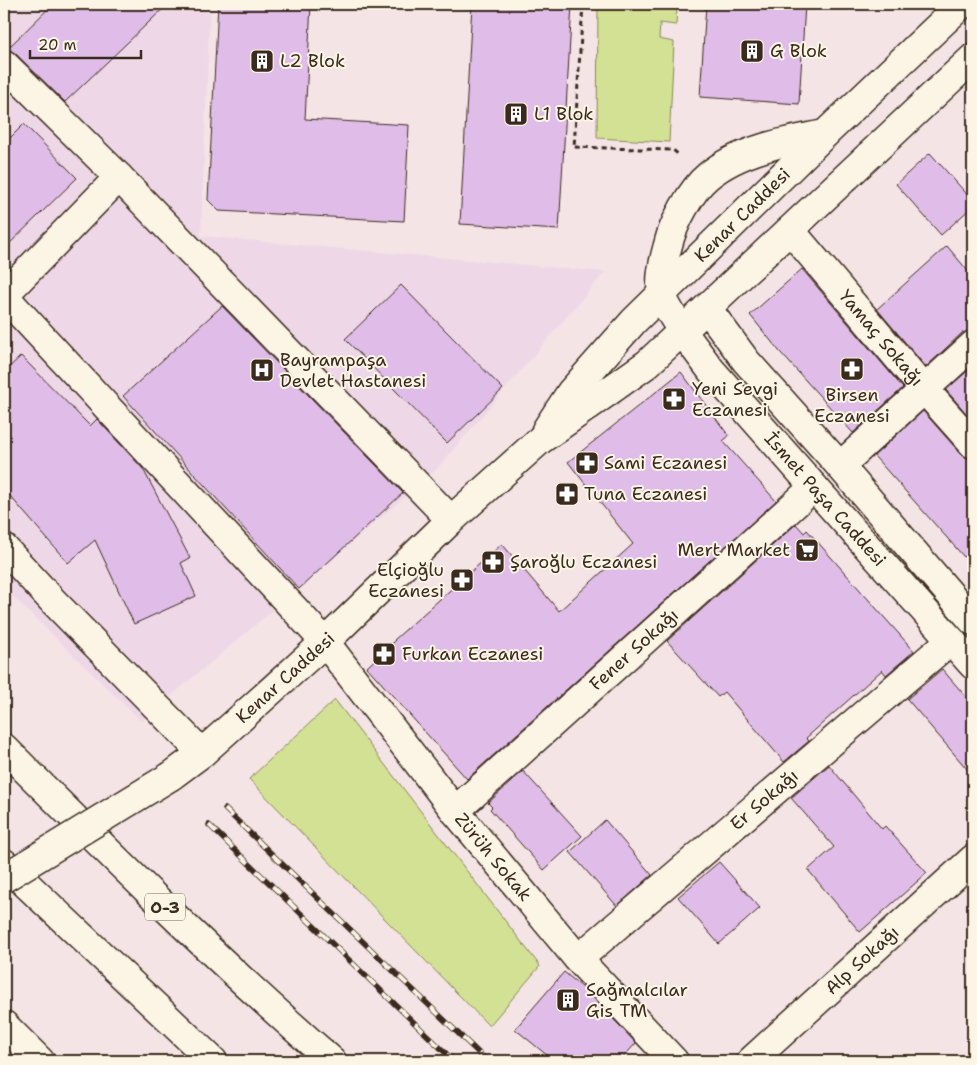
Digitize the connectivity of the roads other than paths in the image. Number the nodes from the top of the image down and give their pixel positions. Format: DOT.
graph roads {
  1 [pos="962,4"];
  2 [pos="973,58"];
  3 [pos="4,64"];
  4 [pos="825,134"];
  5 [pos="119,177"];
  6 [pos="791,230"];
  7 [pos="662,294"];
  8 [pos="4,296"];
  9 [pos="707,308"];
  10 [pos="682,331"];
  11 [pos="973,345"];
  12 [pos="925,390"];
  13 [pos="540,440"];
  14 [pos="973,444"];
  15 [pos="840,466"];
  16 [pos="814,487"];
  17 [pos="451,520"];
  18 [pos="4,548"];
  19 [pos="971,614"];
  20 [pos="951,640"];
  21 [pos="325,642"];
  22 [pos="973,664"];
  23 [pos="4,748"];
  24 [pos="202,753"];
  25 [pos="455,811"];
  26 [pos="973,858"];
  27 [pos="4,863"];
  28 [pos="4,878"];
  29 [pos="578,959"];
  30 [pos="4,1025"];
  31 [pos="40,1061"];
  32 [pos="213,1061"];
  33 [pos="332,1061"];
  34 [pos="674,1061"];
  35 [pos="751,1061"];
  1 -- 4 [label="main road, Kenar Caddesi"];
  2 -- 6 [label="main road, Kenar Caddesi"];
  3 -- 5 [label="main road"];
  4 -- 7 [label="main road, Kenar Caddesi"];
  4 -- 7 [label="main road"];
  5 -- 8 [label="main road"];
  5 -- 17 [label="main road"];
  6 -- 9 [label="main road, Kenar Caddesi"];
  6 -- 12 [label="main road, Yamaç Sokağı"];
  7 -- 9 [label="main road"];
  7 -- 10 [label="main road, İsmet Paşa Caddesi"];
  7 -- 13 [label="main road, Kenar Caddesi"];
  8 -- 21 [label="main road, Zürüh Sokak"];
  9 -- 10 [label="main road, Kenar Caddesi"];
  9 -- 15 [label="main road, İsmet Paşa Caddesi"];
  10 -- 13 [label="main road, Kenar Caddesi"];
  10 -- 16 [label="main road, İsmet Paşa Caddesi"];
  11 -- 12 [label="main road"];
  12 -- 14 [label="main road, Yamaç Sokağı"];
  12 -- 15 [label="main road"];
  13 -- 17 [label="main road, Kenar Caddesi"];
  15 -- 19 [label="main road, İsmet Paşa Caddesi"];
  16 -- 20 [label="main road, İsmet Paşa Caddesi"];
  16 -- 25 [label="main road, Fener Sokağı"];
  17 -- 21 [label="main road, Kenar Caddesi"];
  18 -- 24 [label="main road"];
  20 -- 22 [label="main road, İsmet Paşa Caddesi"];
  20 -- 29 [label="main road, Er Sokağı"];
  21 -- 24 [label="main road, Kenar Caddesi"];
  21 -- 25 [label="main road, Zürüh Sokak"];
  23 -- 33 [label="main road, O-3"];
  24 -- 28 [label="main road, Kenar Caddesi, bridge"];
  25 -- 29 [label="main road, Zürüh Sokak"];
  26 -- 35 [label="main road, Alp Sokağı"];
  27 -- 32 [label="main road"];
  29 -- 34 [label="main road, Zürüh Sokak"];
  30 -- 31 [label="main road"];
}
